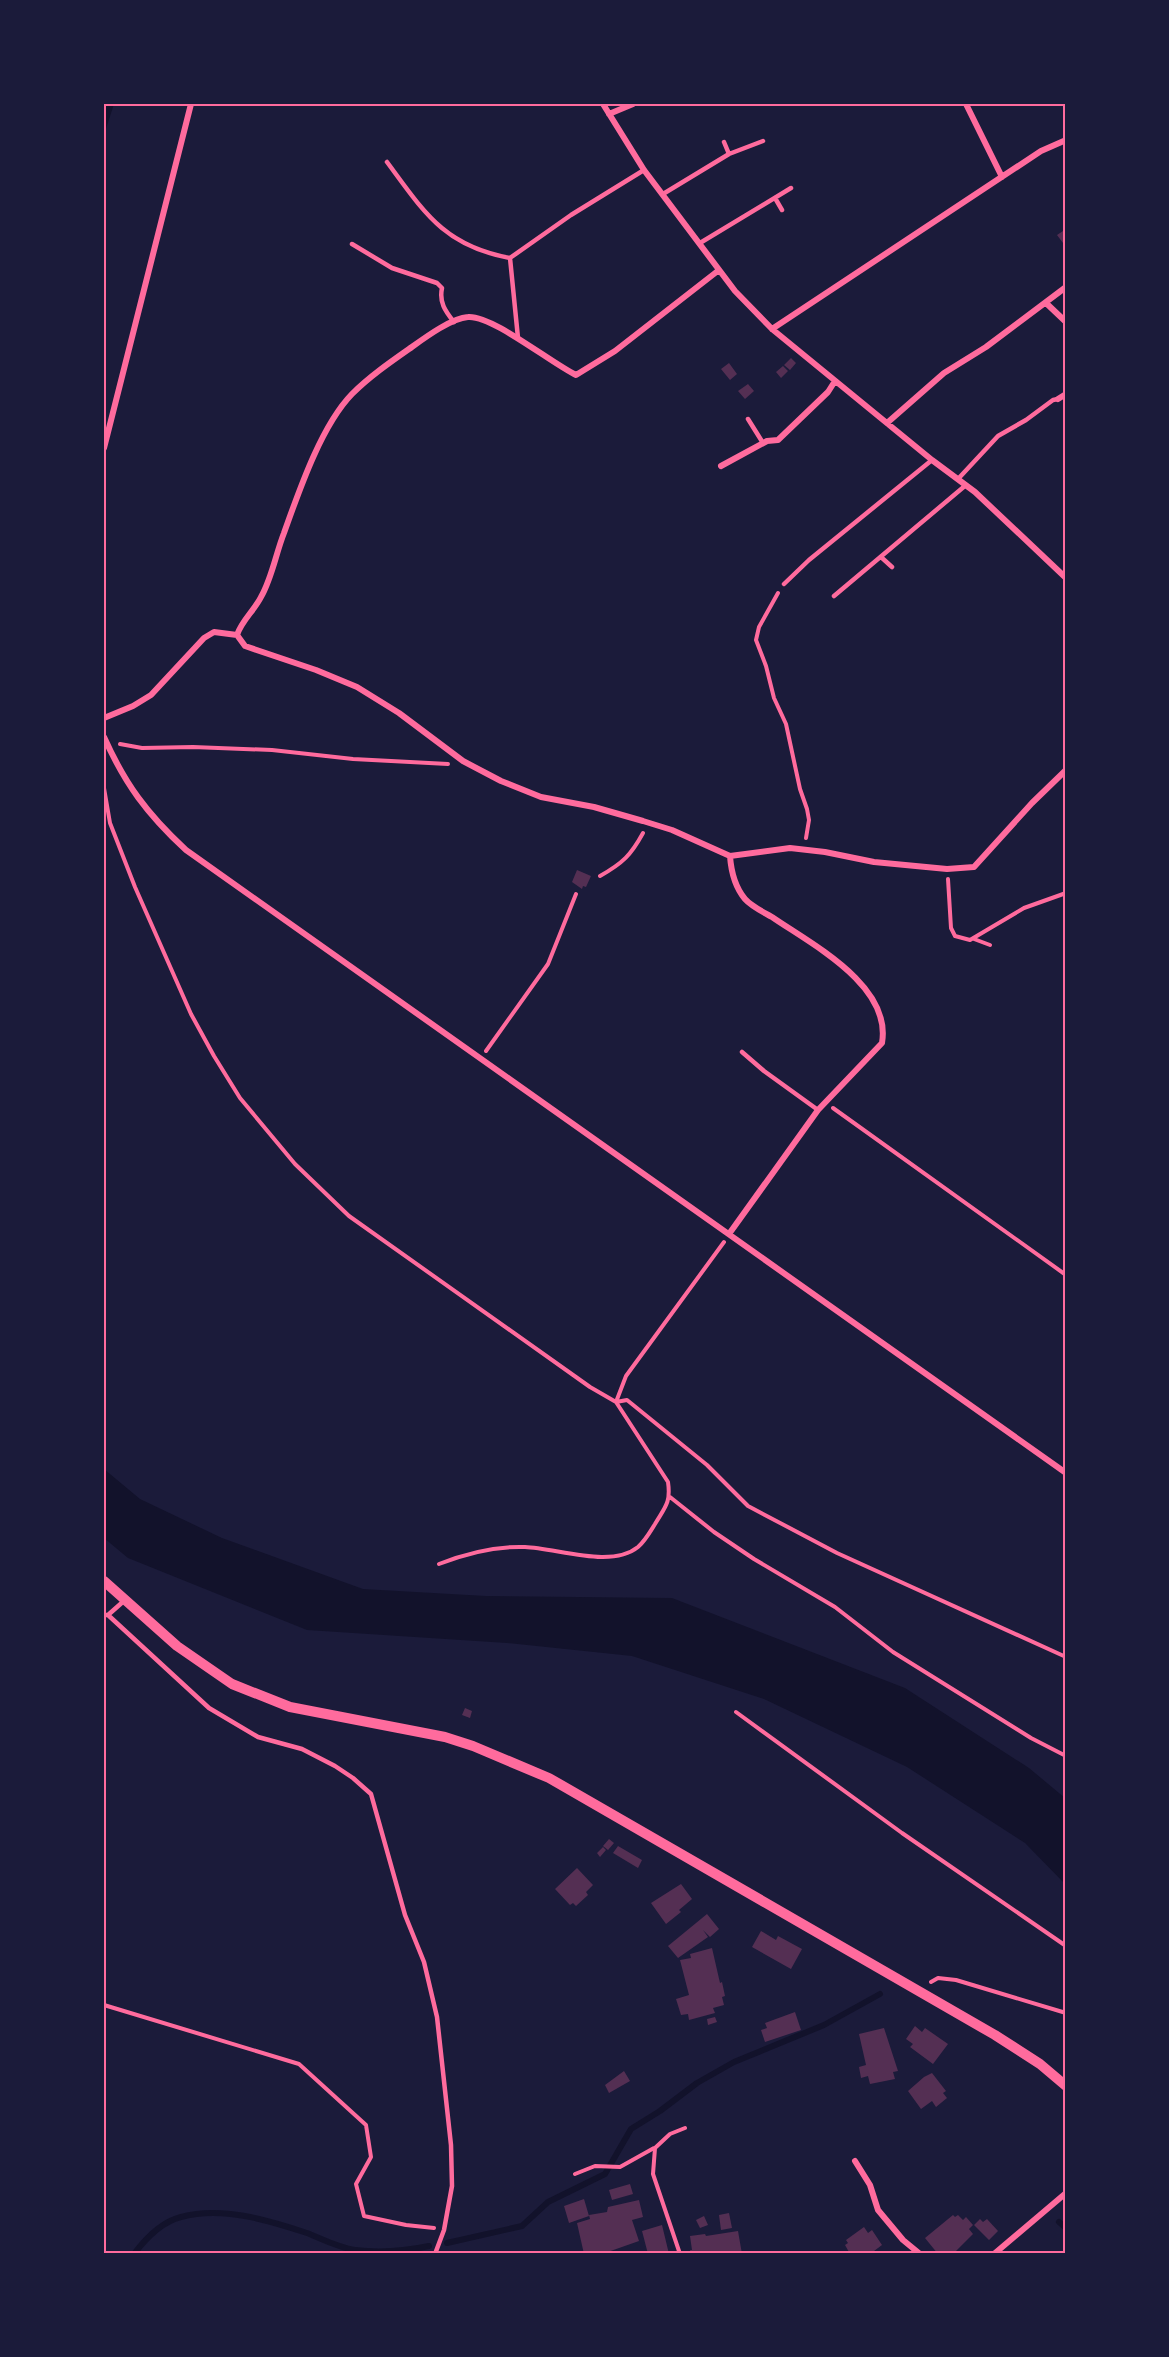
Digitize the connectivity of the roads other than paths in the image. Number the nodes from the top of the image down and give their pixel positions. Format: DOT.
graph roads {
  1 [pos="191,104"];
  2 [pos="603,104"];
  3 [pos="633,104"];
  4 [pos="966,104"];
  5 [pos="609,114"];
  6 [pos="1065,140"];
  7 [pos="763,141"];
  8 [pos="724,142"];
  9 [pos="729,154"];
  10 [pos="387,162"];
  11 [pos="644,171"];
  12 [pos="1002,177"];
  13 [pos="791,188"];
  14 [pos="663,194"];
  15 [pos="774,198"];
  16 [pos="782,210"];
  17 [pos="700,243"];
  18 [pos="351,244"];
  19 [pos="510,258"];
  20 [pos="719,270"];
  21 [pos="1065,287"];
  22 [pos="1046,303"];
  23 [pos="454,322"];
  24 [pos="1065,322"];
  25 [pos="772,329"];
  26 [pos="518,338"];
  27 [pos="835,381"];
  28 [pos="1065,394"];
  29 [pos="1059,399"];
  30 [pos="748,419"];
  31 [pos="888,423"];
  32 [pos="763,443"];
  33 [pos="104,448"];
  34 [pos="932,460"];
  35 [pos="721,466"];
  36 [pos="958,479"];
  37 [pos="966,485"];
  38 [pos="881,556"];
  39 [pos="892,567"];
  40 [pos="1065,578"];
  41 [pos="784,584"];
  42 [pos="834,596"];
  43 [pos="237,635"];
  44 [pos="104,718"];
  45 [pos="104,738"];
  46 [pos="1065,770"];
  47 [pos="730,856"];
  48 [pos="742,1052"];
  49 [pos="818,1110"];
  50 [pos="729,1234"];
  51 [pos="1065,1473"];
  52 [pos="104,1581"];
  53 [pos="125,1600"];
  54 [pos="106,1615"];
  55 [pos="1065,2086"];
  56 [pos="855,2161"];
  57 [pos="1065,2193"];
  58 [pos="435,2253"];
  59 [pos="920,2253"];
  60 [pos="994,2253"];
  1 -- 33 [label="street"];
  2 -- 5 [label="street"];
  3 -- 5 [label="street"];
  4 -- 12 [label="street"];
  5 -- 11 [label="street"];
  6 -- 12 [label="street"];
  7 -- 9 [label="lane"];
  8 -- 9 [label="lane"];
  9 -- 14 [label="lane"];
  10 -- 19 [label="lane"];
  11 -- 14 [label="street"];
  11 -- 19 [label="lane"];
  12 -- 25 [label="street"];
  13 -- 15 [label="lane"];
  14 -- 17 [label="street"];
  15 -- 16 [label="lane"];
  15 -- 17 [label="lane"];
  17 -- 20 [label="street"];
  18 -- 23 [label="lane"];
  19 -- 26 [label="lane"];
  20 -- 25 [label="street"];
  20 -- 26 [label="street"];
  21 -- 22 [label="street"];
  22 -- 24 [label="street"];
  22 -- 31 [label="street"];
  23 -- 26 [label="street"];
  23 -- 43 [label="street"];
  25 -- 27 [label="street"];
  27 -- 31 [label="street"];
  27 -- 32 [label="street"];
  28 -- 29 [label="street"];
  29 -- 36 [label="lane"];
  30 -- 32 [label="lane"];
  31 -- 34 [label="street"];
  32 -- 35 [label="street"];
  34 -- 36 [label="street"];
  34 -- 41 [label="lane"];
  36 -- 37 [label="street"];
  37 -- 38 [label="lane"];
  37 -- 40 [label="street"];
  38 -- 39 [label="lane"];
  38 -- 42 [label="lane"];
  43 -- 44 [label="street"];
  43 -- 47 [label="street"];
  45 -- 50 [label="street"];
  46 -- 47 [label="street"];
  47 -- 49 [label="street"];
  48 -- 49 [label="lane"];
  49 -- 50 [label="street"];
  50 -- 51 [label="street"];
  52 -- 53 [label="street"];
  53 -- 54 [label="lane"];
  53 -- 55 [label="street"];
  54 -- 58 [label="lane"];
  56 -- 59 [label="street"];
  57 -- 60 [label="street"];
}
